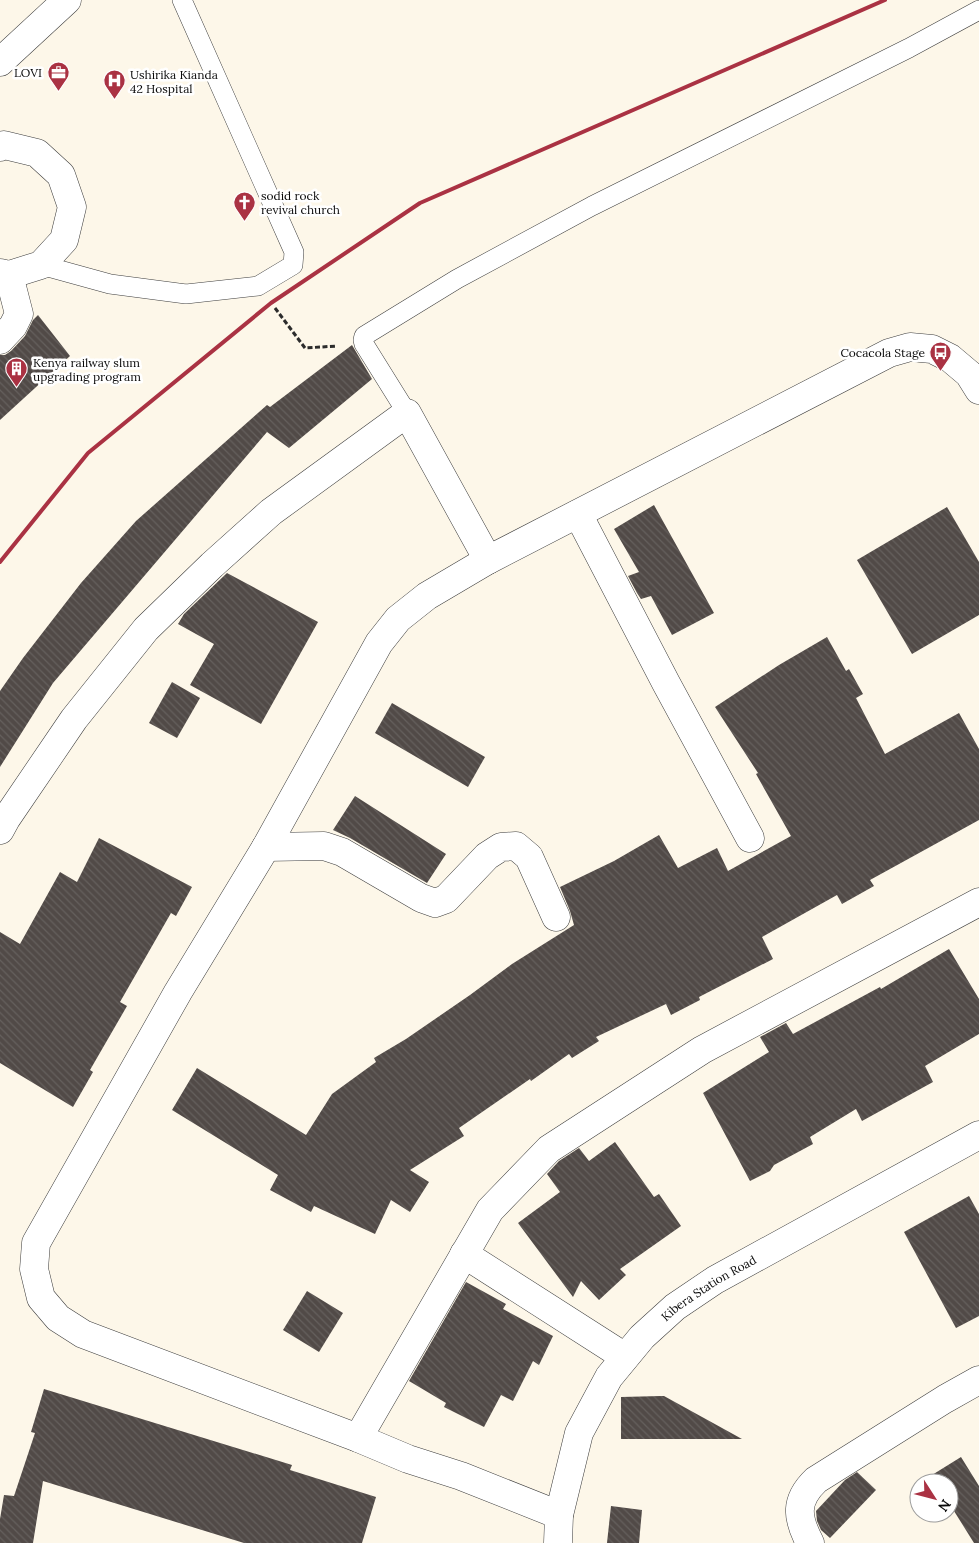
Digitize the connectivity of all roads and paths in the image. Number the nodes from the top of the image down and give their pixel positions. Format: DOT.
graph roads {
  1 [pos="67,0"];
  2 [pos="182,0"];
  3 [pos="979,10"];
  4 [pos="0,62"];
  5 [pos="0,147"];
  6 [pos="41,265"];
  7 [pos="5,274"];
  8 [pos="258,286"];
  9 [pos="0,340"];
  10 [pos="364,344"];
  11 [pos="979,390"];
  12 [pos="407,414"];
  13 [pos="578,514"];
  14 [pos="488,560"];
  15 [pos="0,830"];
  16 [pos="750,838"];
  17 [pos="266,847"];
  18 [pos="979,902"];
  19 [pos="556,917"];
  20 [pos="979,1135"];
  21 [pos="464,1254"];
  22 [pos="625,1357"];
  23 [pos="979,1380"];
  24 [pos="358,1438"];
  25 [pos="559,1515"];
  26 [pos="558,1543"];
  27 [pos="810,1543"];
  1 -- 4 [label="street"];
  2 -- 8 [label="lane"];
  3 -- 10 [label="lane"];
  5 -- 6 [label="street"];
  6 -- 7 [label="street"];
  6 -- 8 [label="lane"];
  7 -- 9 [label="street"];
  8 -- 10 [label="path"];
  10 -- 12 [label="lane"];
  11 -- 13 [label="street"];
  12 -- 14 [label="street"];
  12 -- 15 [label="street"];
  13 -- 14 [label="street"];
  13 -- 16 [label="street"];
  14 -- 17 [label="street"];
  17 -- 19 [label="street"];
  17 -- 24 [label="street"];
  18 -- 21 [label="street"];
  20 -- 22 [label="street, Kibera Station Road"];
  21 -- 22 [label="street"];
  21 -- 24 [label="street"];
  22 -- 25 [label="street, Kibera Station Road"];
  23 -- 27 [label="street"];
  24 -- 25 [label="street"];
  25 -- 26 [label="street, Kibera Station Road"];
}
